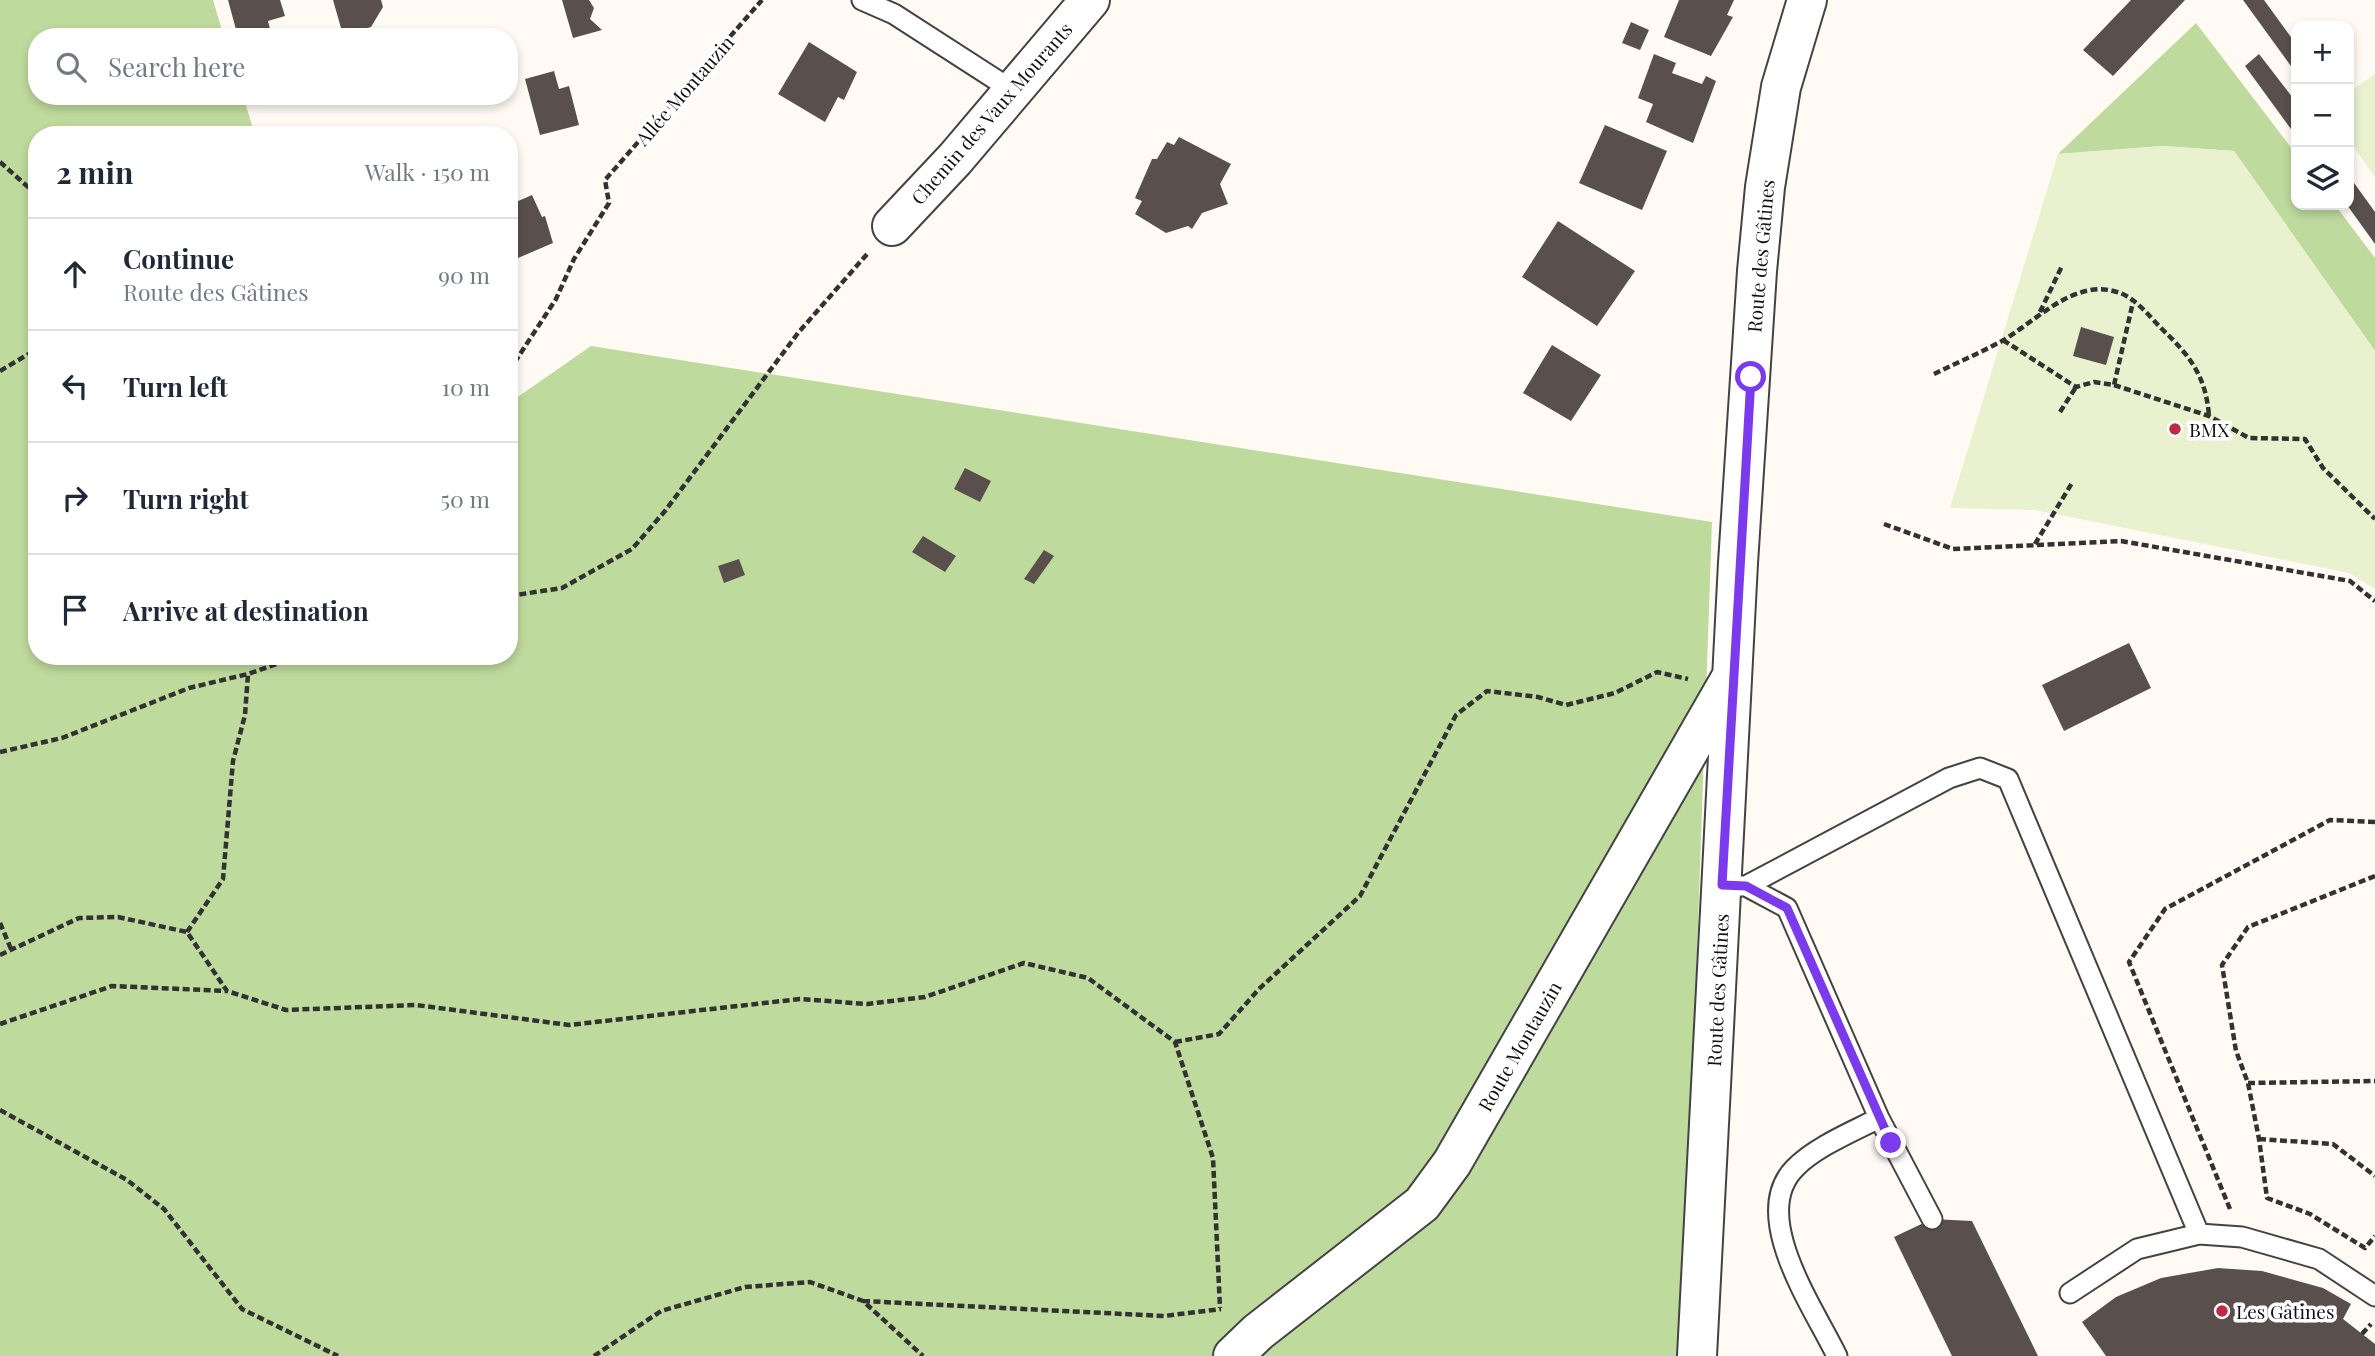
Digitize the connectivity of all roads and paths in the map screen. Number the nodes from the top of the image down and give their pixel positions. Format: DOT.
graph roads {
  1 [pos="762,0"];
  2 [pos="862,0"];
  3 [pos="1090,0"];
  4 [pos="1807,0"];
  5 [pos="1012,90"];
  6 [pos="0,162"];
  7 [pos="28,187"];
  8 [pos="892,226"];
  9 [pos="2062,266"];
  10 [pos="2133,301"];
  11 [pos="2040,313"];
  12 [pos="2003,340"];
  13 [pos="28,354"];
  14 [pos="518,357"];
  15 [pos="0,371"];
  16 [pos="1934,374"];
  17 [pos="2114,385"];
  18 [pos="2076,387"];
  19 [pos="2060,412"];
  20 [pos="2209,416"];
  21 [pos="2072,483"];
  22 [pos="2375,519"];
  23 [pos="1884,524"];
  24 [pos="2035,545"];
  25 [pos="518,595"];
  26 [pos="2375,601"];
  27 [pos="274,665"];
  28 [pos="248,674"];
  29 [pos="1733,675"];
  30 [pos="0,752"];
  31 [pos="2375,822"];
  32 [pos="2375,876"];
  33 [pos="1734,886"];
  34 [pos="0,923"];
  35 [pos="187,932"];
  36 [pos="11,949"];
  37 [pos="0,956"];
  38 [pos="227,991"];
  39 [pos="0,1024"];
  40 [pos="1175,1042"];
  41 [pos="2375,1082"];
  42 [pos="2248,1083"];
  43 [pos="0,1110"];
  44 [pos="1879,1118"];
  45 [pos="2259,1139"];
  46 [pos="2375,1176"];
  47 [pos="1932,1219"];
  48 [pos="2199,1234"];
  49 [pos="2375,1236"];
  50 [pos="2242,1237"];
  51 [pos="2373,1244"];
  52 [pos="2070,1293"];
  53 [pos="2375,1296"];
  54 [pos="863,1301"];
  55 [pos="1220,1308"];
  56 [pos="1246,1344"];
  57 [pos="338,1356"];
  58 [pos="594,1356"];
  59 [pos="923,1356"];
  60 [pos="1697,1356"];
  61 [pos="1837,1356"];
  1 -- 14 [label="path, Allée Montauzin"];
  2 -- 5 [label="lane"];
  3 -- 5 [label="street, Chemin des Vaux Mourants"];
  4 -- 29 [label="street, Route des Gâtines"];
  5 -- 8 [label="street, Chemin des Vaux Mourants"];
  6 -- 7 [label="path"];
  8 -- 25 [label="path"];
  9 -- 11 [label="path"];
  10 -- 11 [label="path"];
  10 -- 17 [label="path"];
  10 -- 20 [label="path"];
  11 -- 12 [label="path"];
  12 -- 16 [label="path"];
  12 -- 18 [label="path"];
  13 -- 15 [label="path"];
  17 -- 18 [label="path"];
  17 -- 20 [label="path"];
  18 -- 19 [label="path"];
  20 -- 22 [label="path"];
  21 -- 24 [label="path"];
  23 -- 24 [label="path"];
  24 -- 26 [label="path"];
  27 -- 28 [label="path"];
  28 -- 30 [label="path"];
  28 -- 35 [label="path"];
  29 -- 33 [label="street, Route des Gâtines"];
  29 -- 40 [label="path"];
  29 -- 56 [label="street, Route Montauzin"];
  31 -- 50 [label="path"];
  32 -- 42 [label="path"];
  33 -- 44 [label="lane"];
  33 -- 48 [label="lane"];
  33 -- 60 [label="street, Route des Gâtines"];
  34 -- 36 [label="path"];
  35 -- 36 [label="path"];
  35 -- 38 [label="path"];
  36 -- 37 [label="path"];
  38 -- 39 [label="path"];
  38 -- 40 [label="path"];
  40 -- 55 [label="path"];
  41 -- 42 [label="path"];
  42 -- 45 [label="path"];
  43 -- 57 [label="path"];
  44 -- 47 [label="lane"];
  44 -- 61 [label="lane"];
  45 -- 46 [label="path"];
  45 -- 51 [label="path"];
  48 -- 50 [label="lane"];
  48 -- 52 [label="lane"];
  49 -- 51 [label="path"];
  50 -- 53 [label="lane"];
  54 -- 55 [label="path"];
  54 -- 58 [label="path"];
  54 -- 59 [label="path"];
  55 -- 56 [label="path"];
}
